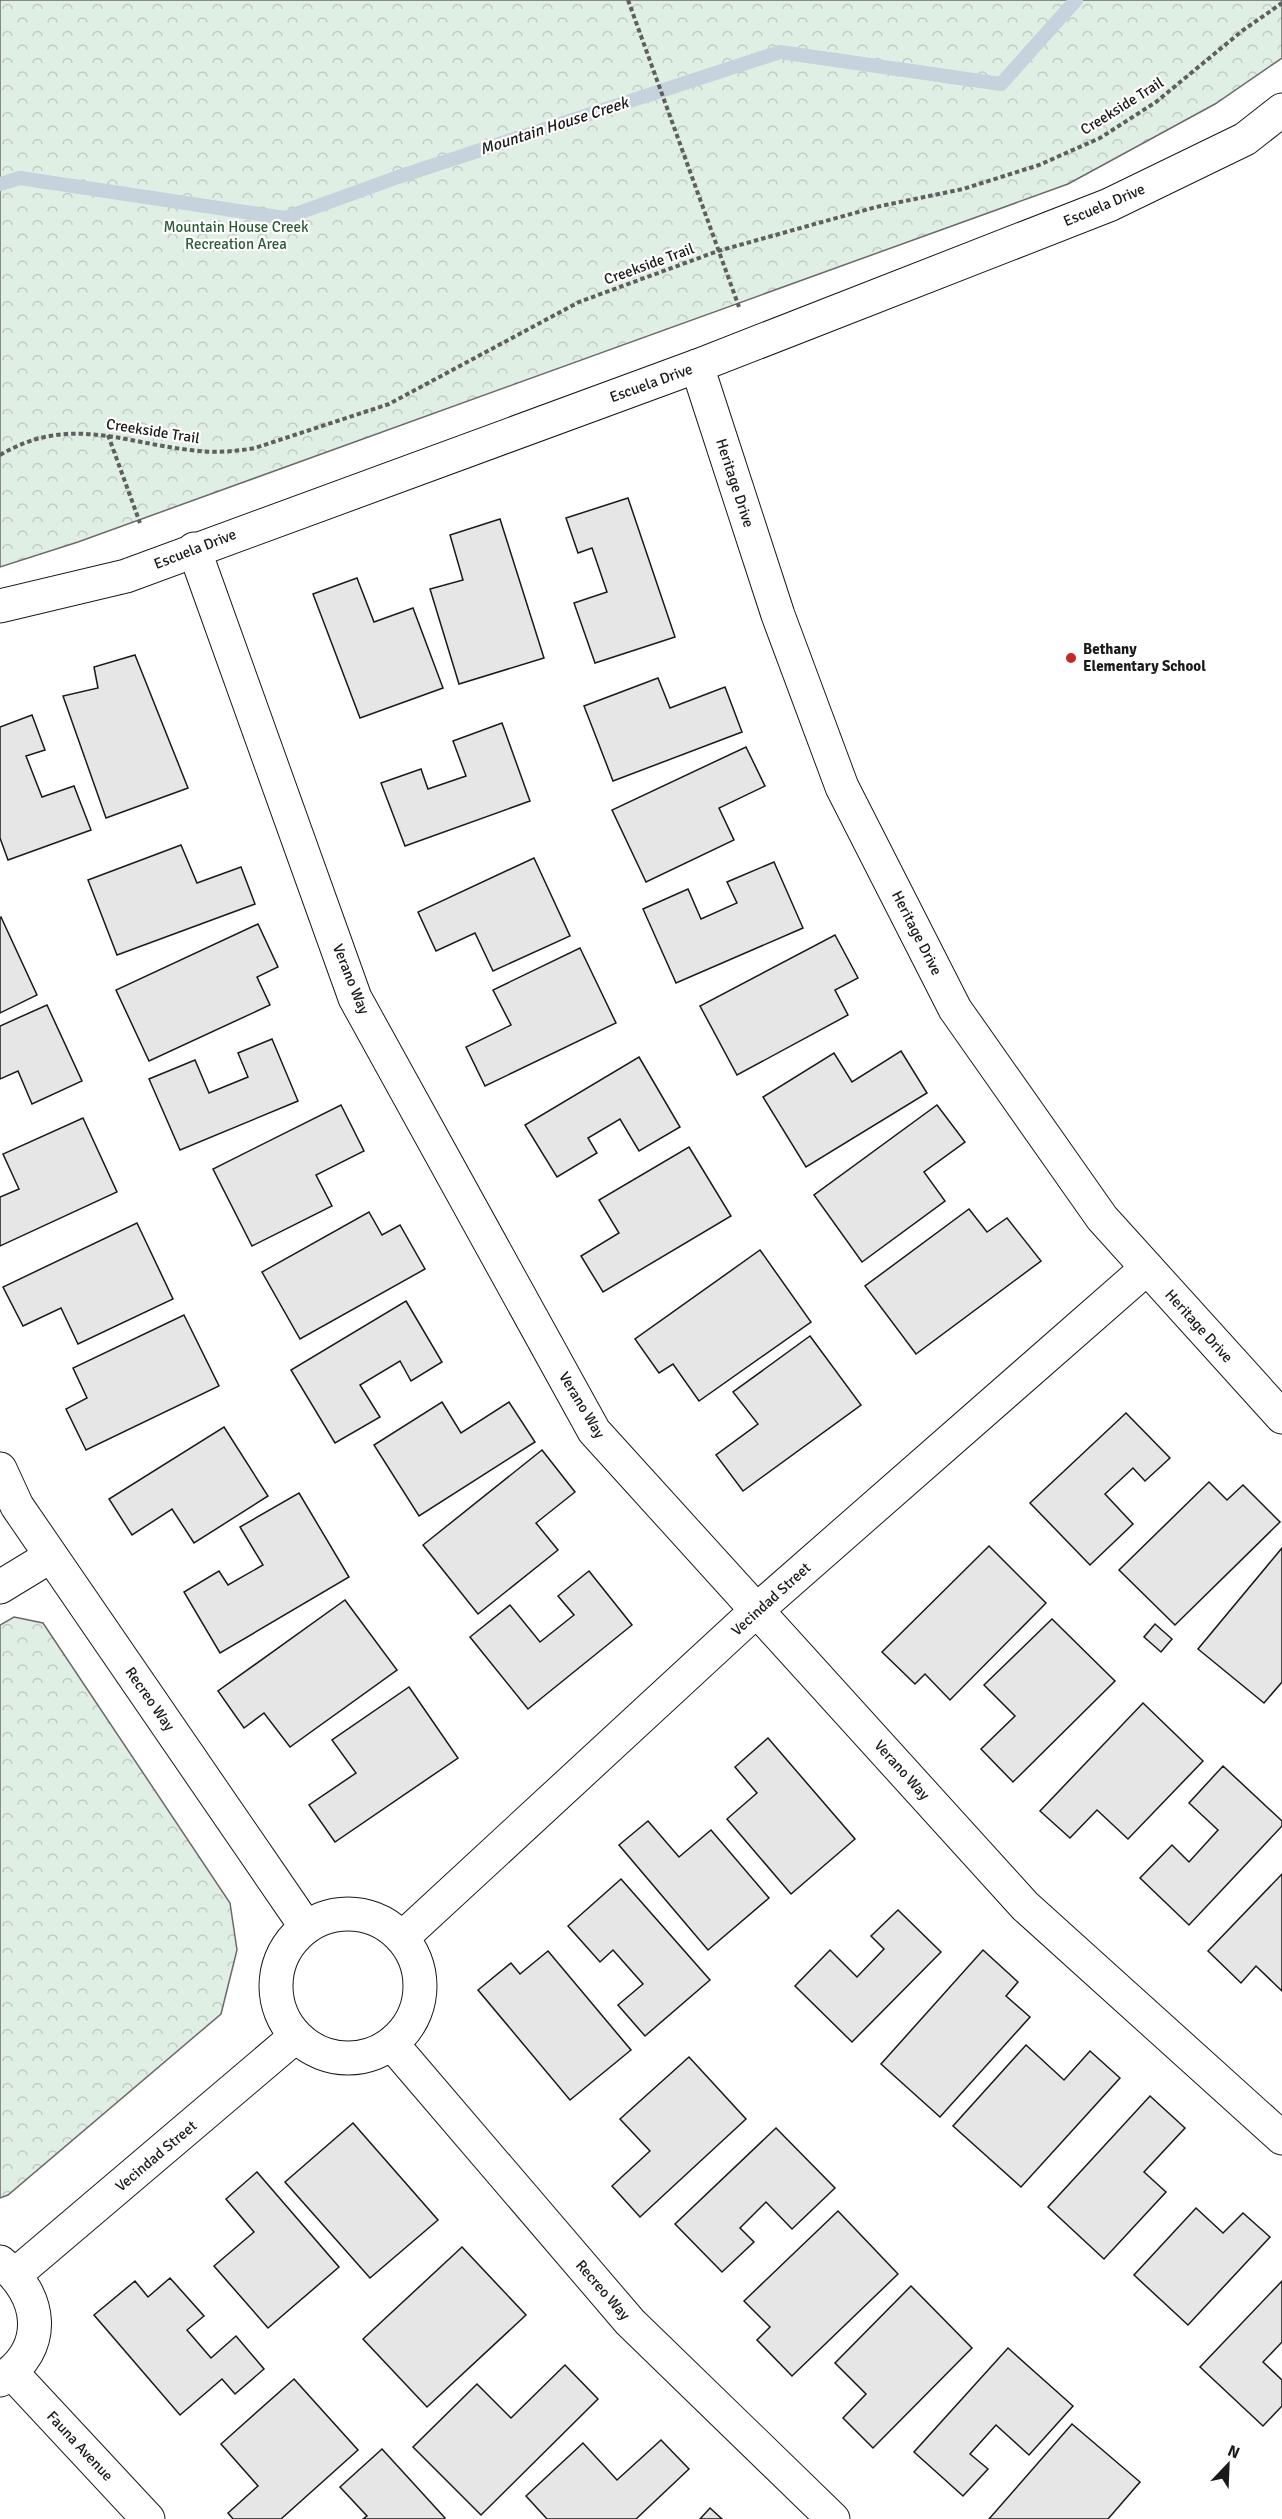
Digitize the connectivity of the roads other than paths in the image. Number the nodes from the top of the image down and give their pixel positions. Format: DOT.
graph roads {
  1 [pos="1282,110"];
  2 [pos="697,366"];
  3 [pos="194,549"];
  4 [pos="0,606"];
  5 [pos="1147,1268"];
  6 [pos="1282,1417"];
  7 [pos="0,1468"];
  8 [pos="51,1557"];
  9 [pos="0,1587"];
  10 [pos="757,1610"];
  11 [pos="306,1927"];
  12 [pos="402,1938"];
  13 [pos="295,2037"];
  14 [pos="392,2044"];
  15 [pos="1282,2138"];
  16 [pos="8,2268"];
  17 [pos="6,2376"];
  18 [pos="148,2519"];
  19 [pos="833,2519"];
  1 -- 2 [label="street, Escuela Drive"];
  2 -- 3 [label="street, Escuela Drive"];
  2 -- 5 [label="street, Heritage Drive"];
  3 -- 4 [label="street, Escuela Drive"];
  3 -- 10 [label="street, Verano Way"];
  5 -- 6 [label="street, Heritage Drive"];
  5 -- 10 [label="street, Vecindad Street"];
  7 -- 8 [label="street, Recreo Way"];
  8 -- 9 [label="street"];
  8 -- 11 [label="street, Recreo Way"];
  10 -- 12 [label="street, Vecindad Street"];
  10 -- 15 [label="street, Verano Way"];
  11 -- 12 [label="street"];
  11 -- 13 [label="street"];
  12 -- 14 [label="street"];
  13 -- 14 [label="street"];
  13 -- 16 [label="street, Vecindad Street"];
  14 -- 19 [label="street, Recreo Way"];
  16 -- 17 [label="street, Vecindad Street"];
  17 -- 18 [label="street, Fauna Avenue"];
}
